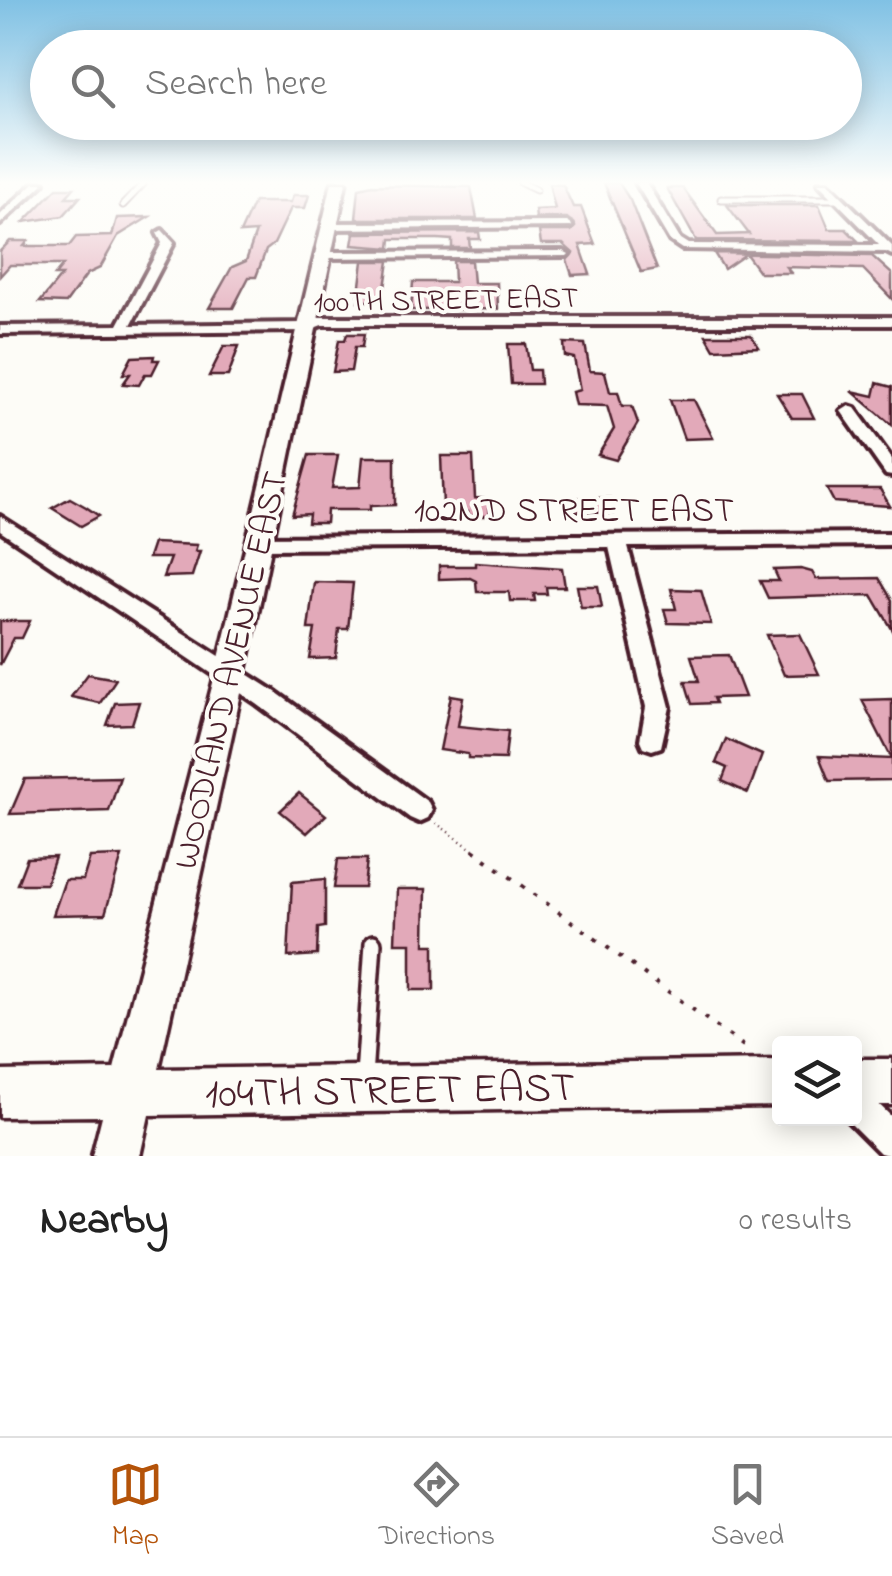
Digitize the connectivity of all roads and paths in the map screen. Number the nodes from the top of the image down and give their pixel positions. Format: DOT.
graph roads {
  1 [pos="164,237"];
  2 [pos="326,237"];
  3 [pos="674,237"];
  4 [pos="891,250"];
  5 [pos="322,254"];
  6 [pos="563,254"];
  7 [pos="892,322"];
  8 [pos="306,326"];
  9 [pos="122,329"];
  10 [pos="0,330"];
  11 [pos="850,411"];
  12 [pos="892,471"];
  13 [pos="0,522"];
  14 [pos="892,539"];
  15 [pos="617,541"];
  16 [pos="257,543"];
  17 [pos="230,674"];
  18 [pos="652,740"];
  19 [pos="419,810"];
  20 [pos="373,943"];
  21 [pos="749,1050"];
  22 [pos="862,1082"];
  23 [pos="892,1082"];
  24 [pos="772,1083"];
  25 [pos="364,1088"];
  26 [pos="132,1091"];
  27 [pos="0,1094"];
  28 [pos="862,1112"];
  29 [pos="892,1141"];
  30 [pos="116,1156"];
  1 -- 9 [label="street"];
  2 -- 5 [label="street, WOODLAND AVENUE EAST"];
  3 -- 4 [label="street"];
  5 -- 6 [label="street"];
  5 -- 8 [label="street, WOODLAND AVENUE EAST"];
  7 -- 8 [label="street, 100TH STREET EAST"];
  8 -- 9 [label="street, 100TH STREET EAST"];
  8 -- 16 [label="street, WOODLAND AVENUE EAST"];
  9 -- 10 [label="street, 100TH STREET EAST"];
  11 -- 12 [label="street"];
  13 -- 17 [label="street"];
  14 -- 15 [label="street, 102ND STREET EAST"];
  15 -- 16 [label="street, 102ND STREET EAST"];
  15 -- 18 [label="street"];
  16 -- 17 [label="street, WOODLAND AVENUE EAST"];
  17 -- 19 [label="street"];
  17 -- 26 [label="street, WOODLAND AVENUE EAST"];
  19 -- 21 [label="path"];
  20 -- 25 [label="lane"];
  22 -- 23 [label="street"];
  24 -- 25 [label="street, 104TH STREET EAST"];
  25 -- 26 [label="street, 104TH STREET EAST"];
  26 -- 27 [label="street, 104TH STREET EAST"];
  26 -- 30 [label="street, WOODLAND AVENUE EAST"];
  28 -- 29 [label="street"];
}
